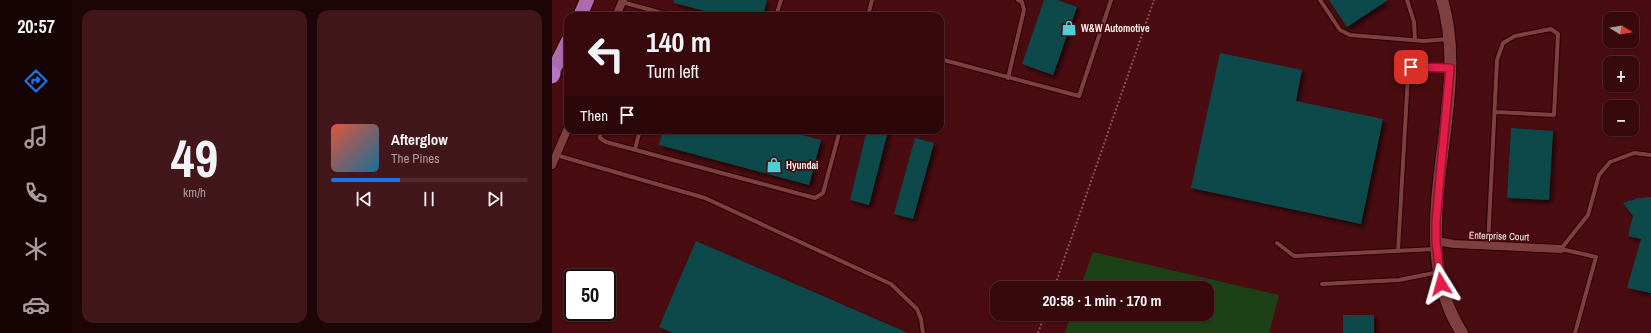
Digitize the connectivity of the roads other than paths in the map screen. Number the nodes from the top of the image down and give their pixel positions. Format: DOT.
graph roads {
  1 [pos="587,0"];
  2 [pos="782,0"];
  3 [pos="872,0"];
  4 [pos="1018,0"];
  5 [pos="1112,0"];
  6 [pos="1320,0"];
  7 [pos="1407,0"];
  8 [pos="1442,0"];
  9 [pos="622,1"];
  10 [pos="582,12"];
  11 [pos="618,12"];
  12 [pos="659,12"];
  13 [pos="778,12"];
  14 [pos="869,12"];
  15 [pos="1449,39"];
  16 [pos="1415,40"];
  17 [pos="564,49"];
  18 [pos="944,60"];
  19 [pos="1450,68"];
  20 [pos="552,74"];
  21 [pos="1008,78"];
  22 [pos="1495,112"];
  23 [pos="565,134"];
  24 [pos="599,134"];
  25 [pos="639,134"];
  26 [pos="839,134"];
  27 [pos="635,149"];
  28 [pos="1651,155"];
  29 [pos="556,156"];
  30 [pos="552,166"];
  31 [pos="1277,243"];
  32 [pos="1437,245"];
  33 [pos="1488,245"];
  34 [pos="1561,249"];
  35 [pos="1398,251"];
  36 [pos="1439,272"];
  37 [pos="1322,284"];
  38 [pos="1459,332"];
  39 [pos="923,333"];
  40 [pos="1575,333"];
  1 -- 10 [label="highway"];
  2 -- 13 [label="lane"];
  3 -- 14 [label="lane"];
  4 -- 21 [label="lane"];
  5 -- 21 [label="lane"];
  6 -- 16 [label="lane"];
  7 -- 16 [label="lane"];
  8 -- 15 [label="main road"];
  9 -- 11 [label="street"];
  9 -- 12 [label="lane"];
  15 -- 16 [label="lane"];
  15 -- 19 [label="main road"];
  17 -- 20 [label="highway"];
  18 -- 21 [label="lane"];
  19 -- 32 [label="main road"];
  19 -- 35 [label="lane"];
  22 -- 22 [label="lane"];
  22 -- 33 [label="lane"];
  23 -- 29 [label="street"];
  24 -- 27 [label="lane"];
  25 -- 27 [label="lane"];
  26 -- 27 [label="lane"];
  28 -- 34 [label="lane"];
  29 -- 30 [label="street"];
  29 -- 39 [label="lane"];
  31 -- 35 [label="lane"];
  32 -- 33 [label="street, Enterprise Court"];
  32 -- 35 [label="lane"];
  32 -- 36 [label="main road"];
  33 -- 34 [label="street, Enterprise Court"];
  34 -- 40 [label="lane"];
  36 -- 37 [label="lane"];
  36 -- 38 [label="main road"];
}
